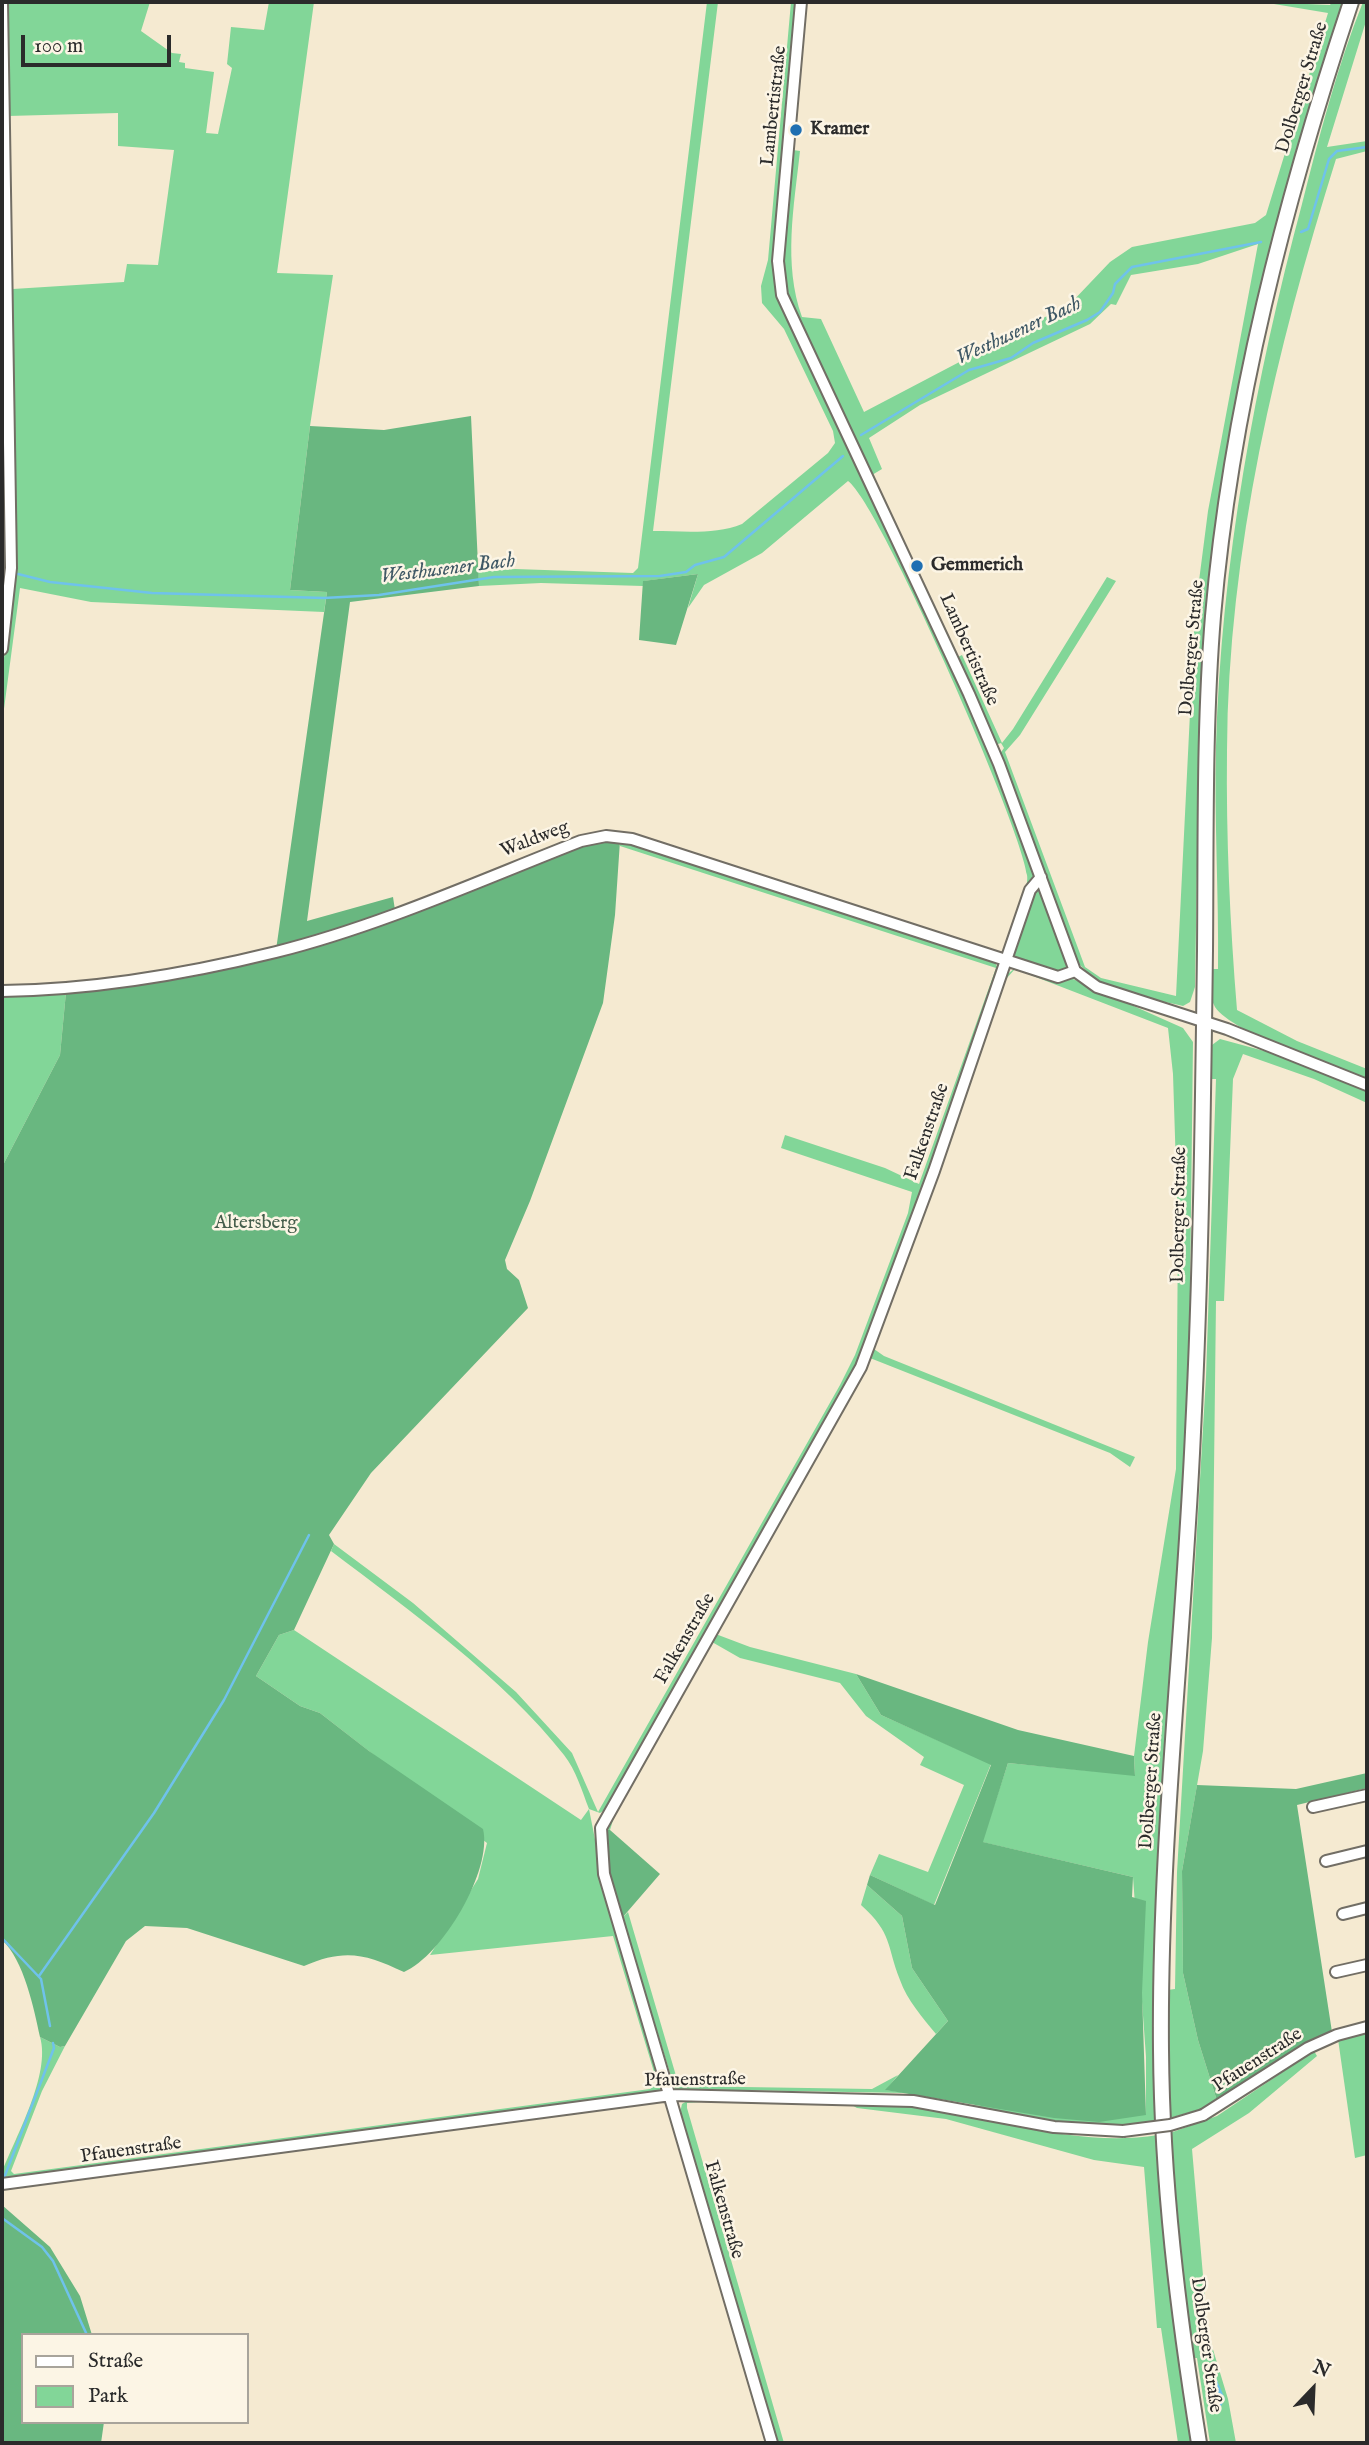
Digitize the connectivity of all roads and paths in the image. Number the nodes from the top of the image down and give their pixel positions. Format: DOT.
graph roads {
  1 [pos="2,2"];
  2 [pos="801,2"];
  3 [pos="1351,2"];
  4 [pos="2,649"];
  5 [pos="1041,877"];
  6 [pos="1006,961"];
  7 [pos="1075,971"];
  8 [pos="2,991"];
  9 [pos="1203,1021"];
  10 [pos="1367,1085"];
  11 [pos="1367,1795"];
  12 [pos="1313,1807"];
  13 [pos="1367,1851"];
  14 [pos="1326,1861"];
  15 [pos="1367,1908"];
  16 [pos="1343,1913"];
  17 [pos="1367,1965"];
  18 [pos="1336,1972"];
  19 [pos="1367,2026"];
  20 [pos="671,2095"];
  21 [pos="2,2184"];
  22 [pos="772,2443"];
  23 [pos="1199,2443"];
  1 -- 4 [label="street"];
  2 -- 5 [label="street, Lambertistraße"];
  3 -- 9 [label="main road, Dolberger Straße"];
  5 -- 6 [label="street, Falkenstraße"];
  5 -- 7 [label="street, Lambertistraße"];
  6 -- 7 [label="street, Waldweg"];
  6 -- 8 [label="street, Waldweg"];
  6 -- 20 [label="street, Falkenstraße"];
  7 -- 9 [label="street"];
  9 -- 10 [label="street"];
  9 -- 23 [label="main road, Dolberger Straße"];
  11 -- 12 [label="street"];
  13 -- 14 [label="street"];
  15 -- 16 [label="street"];
  17 -- 18 [label="street"];
  19 -- 20 [label="street, Pfauenstraße, bridge"];
  20 -- 21 [label="street, Pfauenstraße"];
  20 -- 22 [label="street, Falkenstraße"];
}
